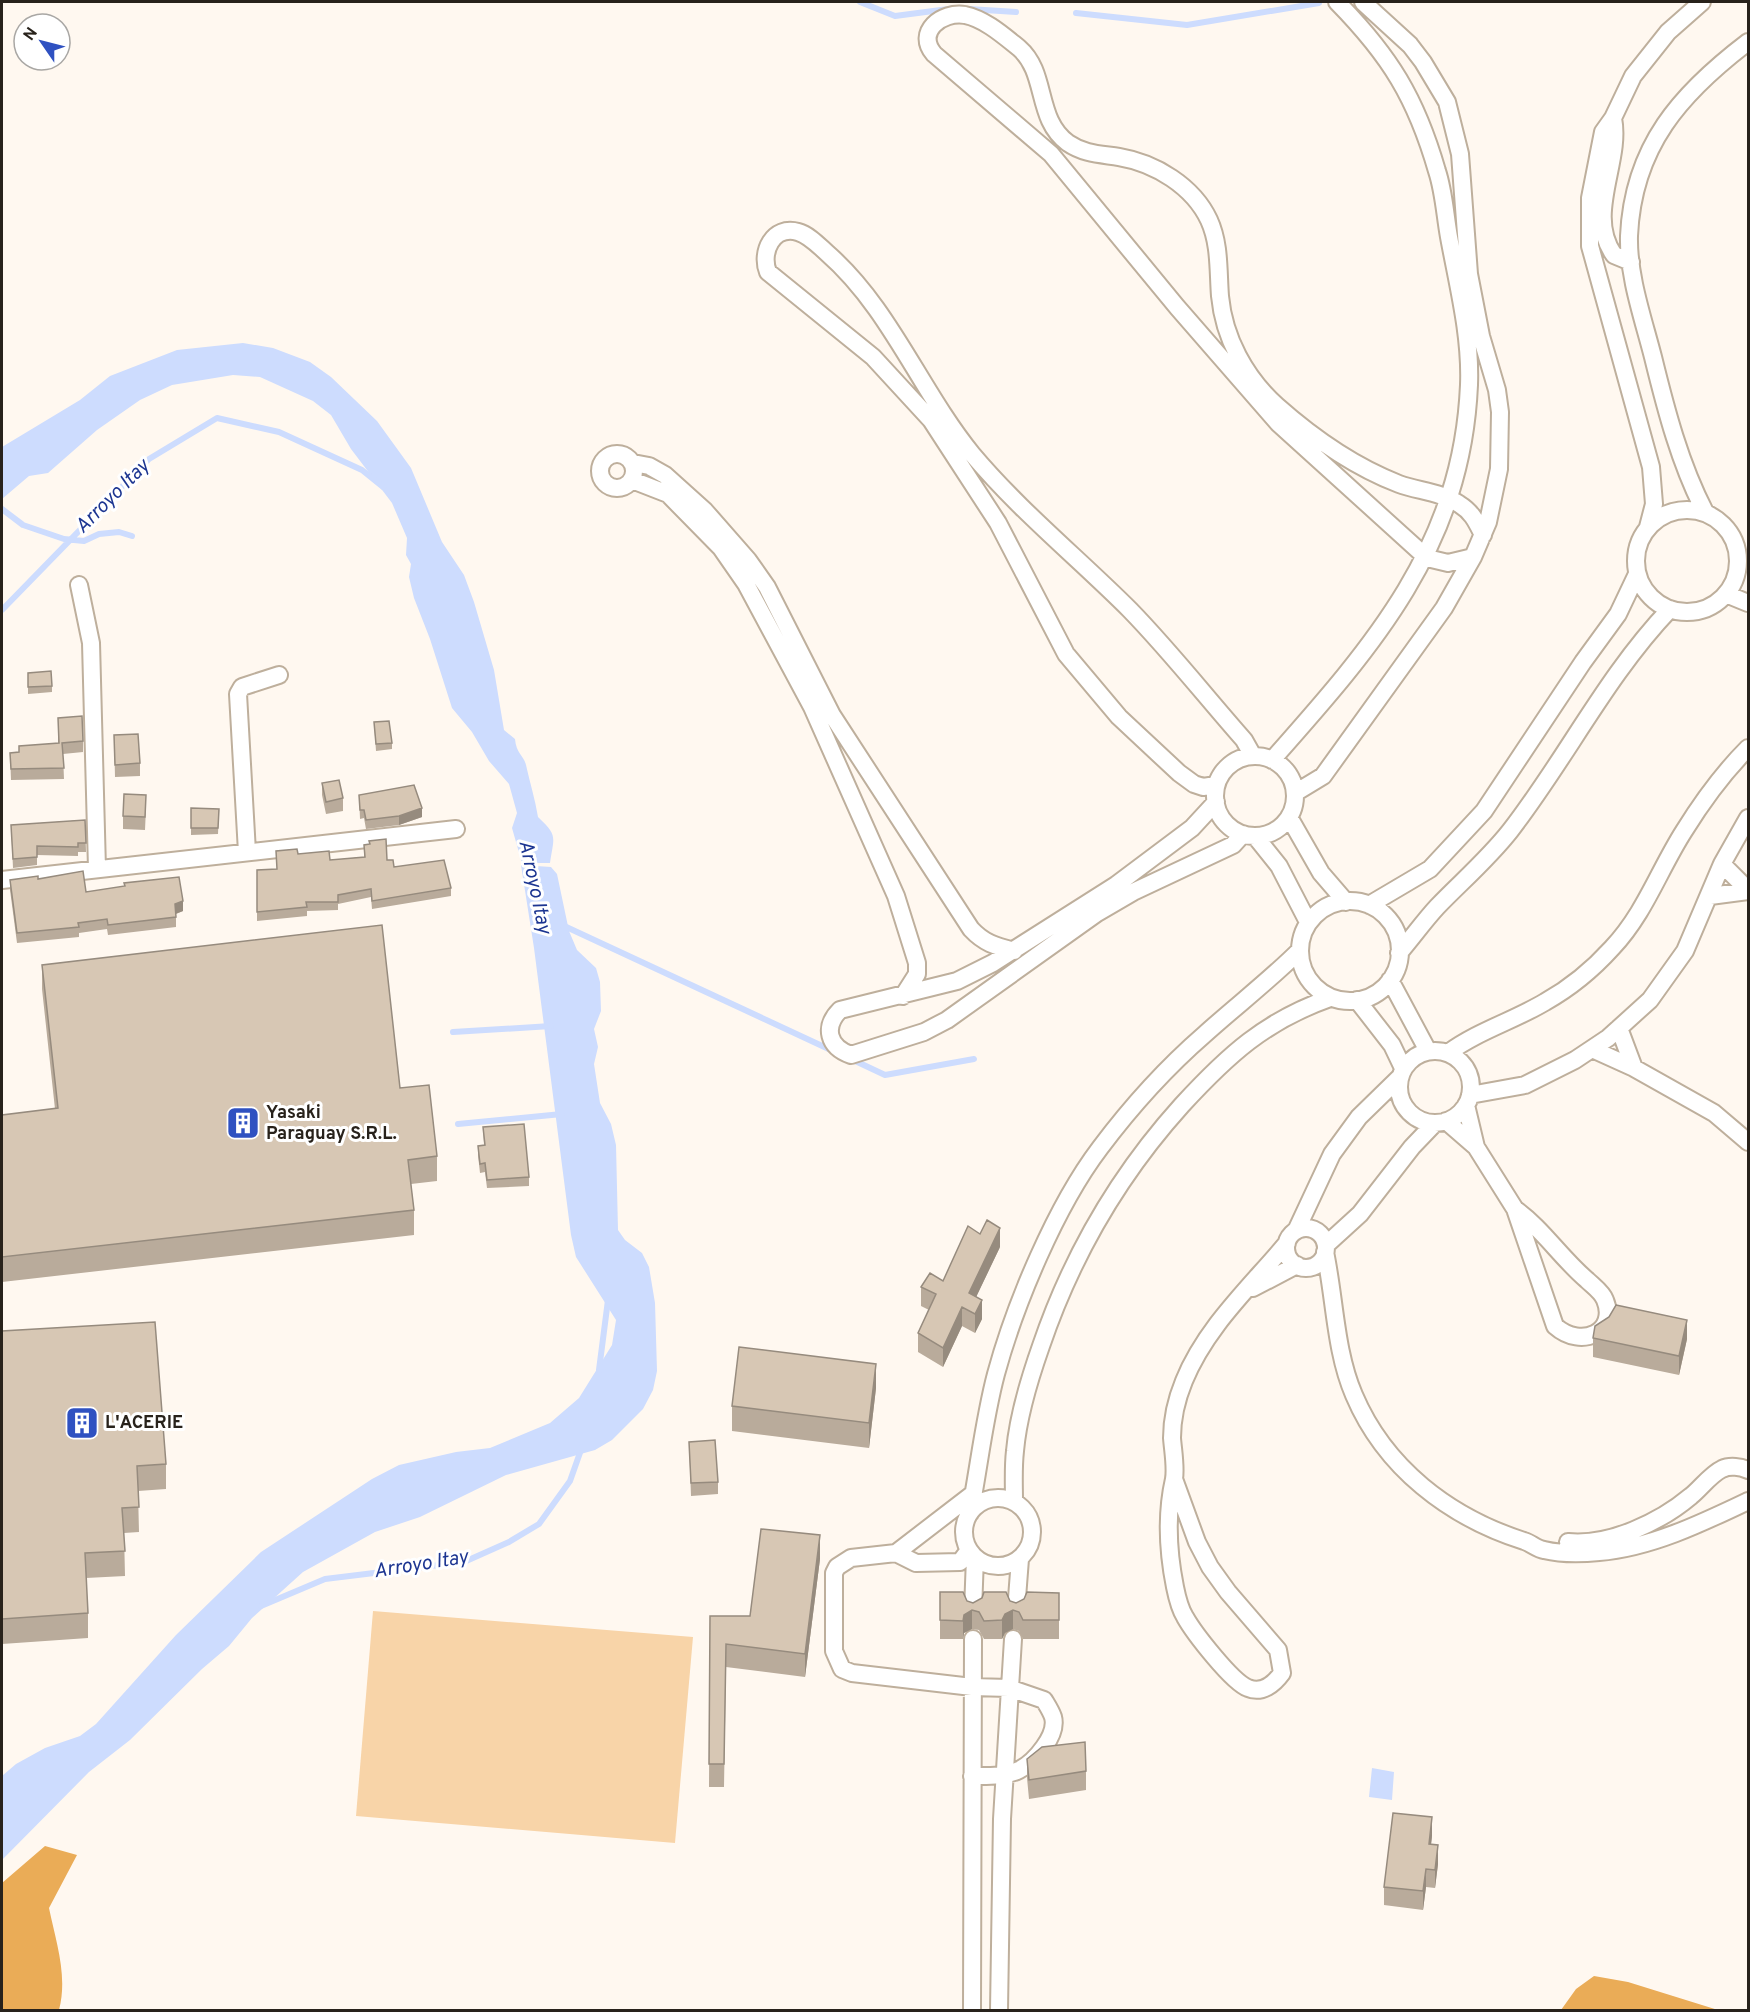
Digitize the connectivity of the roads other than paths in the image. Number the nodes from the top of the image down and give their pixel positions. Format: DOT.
graph roads {
  1 [pos="1338,2"];
  2 [pos="1363,2"];
  3 [pos="1702,2"];
  4 [pos="1749,42"];
  5 [pos="1613,118"];
  6 [pos="1631,262"];
  7 [pos="1448,498"];
  8 [pos="1705,512"];
  9 [pos="1648,527"];
  10 [pos="1483,535"];
  11 [pos="1473,557"];
  12 [pos="1426,558"];
  13 [pos="1744,562"];
  14 [pos="1637,574"];
  15 [pos="79,585"];
  16 [pos="1726,594"];
  17 [pos="1749,603"];
  18 [pos="1670,609"];
  19 [pos="279,675"];
  20 [pos="1749,748"];
  21 [pos="1253,756"];
  22 [pos="1272,760"];
  23 [pos="1216,793"];
  24 [pos="1295,793"];
  25 [pos="1289,817"];
  26 [pos="1749,818"];
  27 [pos="456,828"];
  28 [pos="1249,835"];
  29 [pos="247,852"];
  30 [pos="1722,864"];
  31 [pos="97,869"];
  32 [pos="2,880"];
  33 [pos="1749,890"];
  34 [pos="1710,896"];
  35 [pos="1346,902"];
  36 [pos="1369,905"];
  37 [pos="1308,922"];
  38 [pos="1300,950"];
  39 [pos="1014,951"];
  40 [pos="1400,953"];
  41 [pos="1390,980"];
  42 [pos="903,996"];
  43 [pos="1330,998"];
  44 [pos="1357,1000"];
  45 [pos="1619,1028"];
  46 [pos="1592,1049"];
  47 [pos="1428,1051"];
  48 [pos="1448,1053"];
  49 [pos="1634,1068"];
  50 [pos="1401,1073"];
  51 [pos="1468,1100"];
  52 [pos="1440,1122"];
  53 [pos="1749,1142"];
  54 [pos="1476,1147"];
  55 [pos="1515,1209"];
  56 [pos="1291,1237"];
  57 [pos="1325,1249"];
  58 [pos="1303,1266"];
  59 [pos="1246,1292"];
  60 [pos="1334,1294"];
  61 [pos="1749,1470"];
  62 [pos="1174,1479"];
  63 [pos="974,1493"];
  64 [pos="1014,1501"];
  65 [pos="1749,1501"];
  66 [pos="970,1513"];
  67 [pos="1528,1542"];
  68 [pos="896,1553"];
  69 [pos="972,1554"];
  70 [pos="1020,1559"];
  71 [pos="973,1611"];
  72 [pos="1016,1611"];
  73 [pos="973,1639"];
  74 [pos="1013,1639"];
  75 [pos="972,1687"];
  76 [pos="1009,1688"];
  77 [pos="1004,1775"];
  78 [pos="972,1776"];
  79 [pos="972,2010"];
  80 [pos="999,2010"];
  1 -- 7 [label="street"];
  2 -- 10 [label="street"];
  3 -- 5 [label="street"];
  4 -- 6 [label="street"];
  5 -- 6 [label="street"];
  5 -- 9 [label="street"];
  6 -- 8 [label="street"];
  7 -- 10 [label="street"];
  7 -- 12 [label="street"];
  7 -- 12 [label="street"];
  8 -- 9 [label="street"];
  8 -- 13 [label="street"];
  9 -- 14 [label="street"];
  10 -- 11 [label="street"];
  11 -- 12 [label="street"];
  11 -- 24 [label="street"];
  12 -- 22 [label="street"];
  13 -- 16 [label="street"];
  14 -- 18 [label="street"];
  14 -- 36 [label="street"];
  15 -- 31 [label="street"];
  16 -- 17 [label="street"];
  16 -- 18 [label="street"];
  18 -- 40 [label="street"];
  19 -- 29 [label="street"];
  20 -- 48 [label="street"];
  21 -- 22 [label="street"];
  21 -- 23 [label="street"];
  21 -- 23 [label="street"];
  22 -- 24 [label="street"];
  23 -- 28 [label="street"];
  23 -- 39 [label="street"];
  24 -- 25 [label="street"];
  25 -- 28 [label="street"];
  25 -- 35 [label="street"];
  26 -- 30 [label="street"];
  27 -- 29 [label="street"];
  28 -- 37 [label="street"];
  28 -- 42 [label="street"];
  29 -- 31 [label="street"];
  30 -- 33 [label="street"];
  30 -- 34 [label="street"];
  31 -- 32 [label="street"];
  33 -- 34 [label="street"];
  34 -- 45 [label="street"];
  35 -- 36 [label="street"];
  35 -- 37 [label="street"];
  36 -- 40 [label="street"];
  37 -- 38 [label="street"];
  38 -- 43 [label="street"];
  38 -- 63 [label="street"];
  39 -- 42 [label="street"];
  39 -- 42 [label="street"];
  40 -- 41 [label="street"];
  41 -- 44 [label="street"];
  41 -- 47 [label="street"];
  43 -- 44 [label="street"];
  43 -- 64 [label="street"];
  44 -- 50 [label="street"];
  45 -- 46 [label="street"];
  45 -- 49 [label="street"];
  46 -- 49 [label="street"];
  46 -- 51 [label="street"];
  47 -- 48 [label="street"];
  47 -- 50 [label="street"];
  48 -- 51 [label="street"];
  49 -- 53 [label="street"];
  50 -- 52 [label="street"];
  50 -- 56 [label="street"];
  51 -- 52 [label="street"];
  51 -- 54 [label="street"];
  52 -- 54 [label="street"];
  52 -- 57 [label="street"];
  54 -- 55 [label="street"];
  55 -- 55 [label="street"];
  56 -- 57 [label="street"];
  56 -- 58 [label="street"];
  56 -- 59 [label="street"];
  57 -- 58 [label="street"];
  57 -- 60 [label="street"];
  58 -- 59 [label="street"];
  58 -- 60 [label="street"];
  59 -- 62 [label="street"];
  60 -- 67 [label="street"];
  61 -- 67 [label="street"];
  62 -- 62 [label="street"];
  63 -- 66 [label="street"];
  63 -- 68 [label="street"];
  64 -- 66 [label="street"];
  64 -- 70 [label="street"];
  65 -- 67 [label="street"];
  66 -- 69 [label="street"];
  68 -- 69 [label="street"];
  68 -- 75 [label="street"];
  69 -- 70 [label="street"];
  69 -- 71 [label="street"];
  70 -- 72 [label="street"];
  73 -- 75 [label="street"];
  74 -- 76 [label="street"];
  75 -- 76 [label="street"];
  75 -- 78 [label="street"];
  76 -- 77 [label="street"];
  76 -- 77 [label="street"];
  77 -- 78 [label="street"];
  77 -- 80 [label="street"];
  78 -- 79 [label="street"];
}
